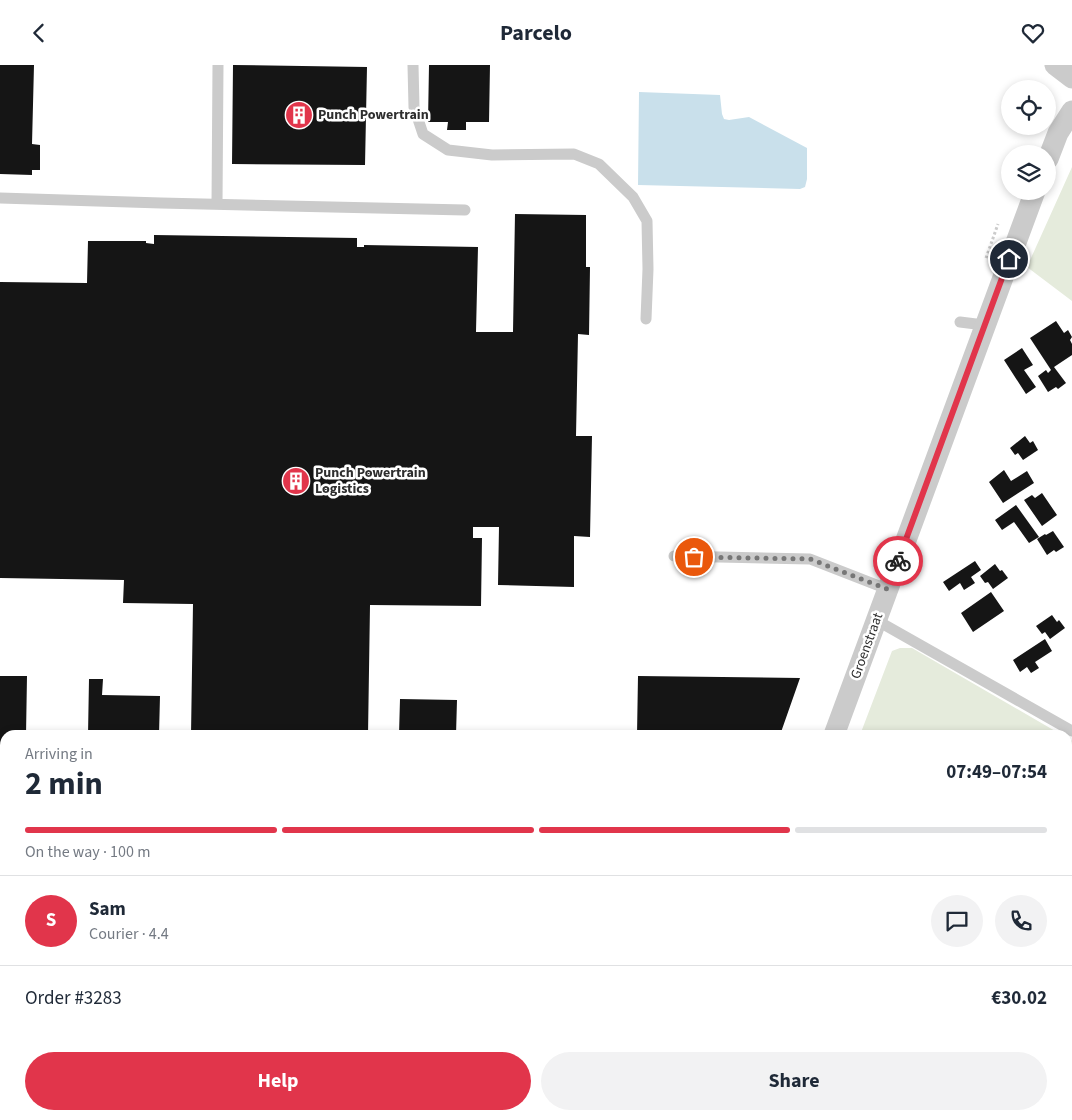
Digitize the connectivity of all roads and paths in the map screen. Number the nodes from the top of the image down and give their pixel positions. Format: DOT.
graph roads {
  1 [pos="218,65"];
  2 [pos="413,65"];
  3 [pos="1055,65"];
  4 [pos="1072,78"];
  5 [pos="1072,111"];
  6 [pos="1053,145"];
  7 [pos="0,198"];
  8 [pos="1032,200"];
  9 [pos="217,204"];
  10 [pos="465,209"];
  11 [pos="646,319"];
  12 [pos="960,322"];
  13 [pos="984,325"];
  14 [pos="674,556"];
  15 [pos="887,589"];
  16 [pos="876,620"];
  17 [pos="836,730"];
  18 [pos="1070,730"];
  1 -- 9 [label="lane"];
  2 -- 11 [label="lane"];
  3 -- 4 [label="street"];
  5 -- 6 [label="street"];
  7 -- 9 [label="lane"];
  8 -- 13 [label="street, Groenstraat"];
  9 -- 10 [label="lane"];
  12 -- 13 [label="lane"];
  13 -- 15 [label="street, Groenstraat"];
  14 -- 15 [label="lane"];
  15 -- 16 [label="street, Groenstraat"];
  16 -- 17 [label="street, Groenstraat"];
  16 -- 18 [label="lane"];
}
